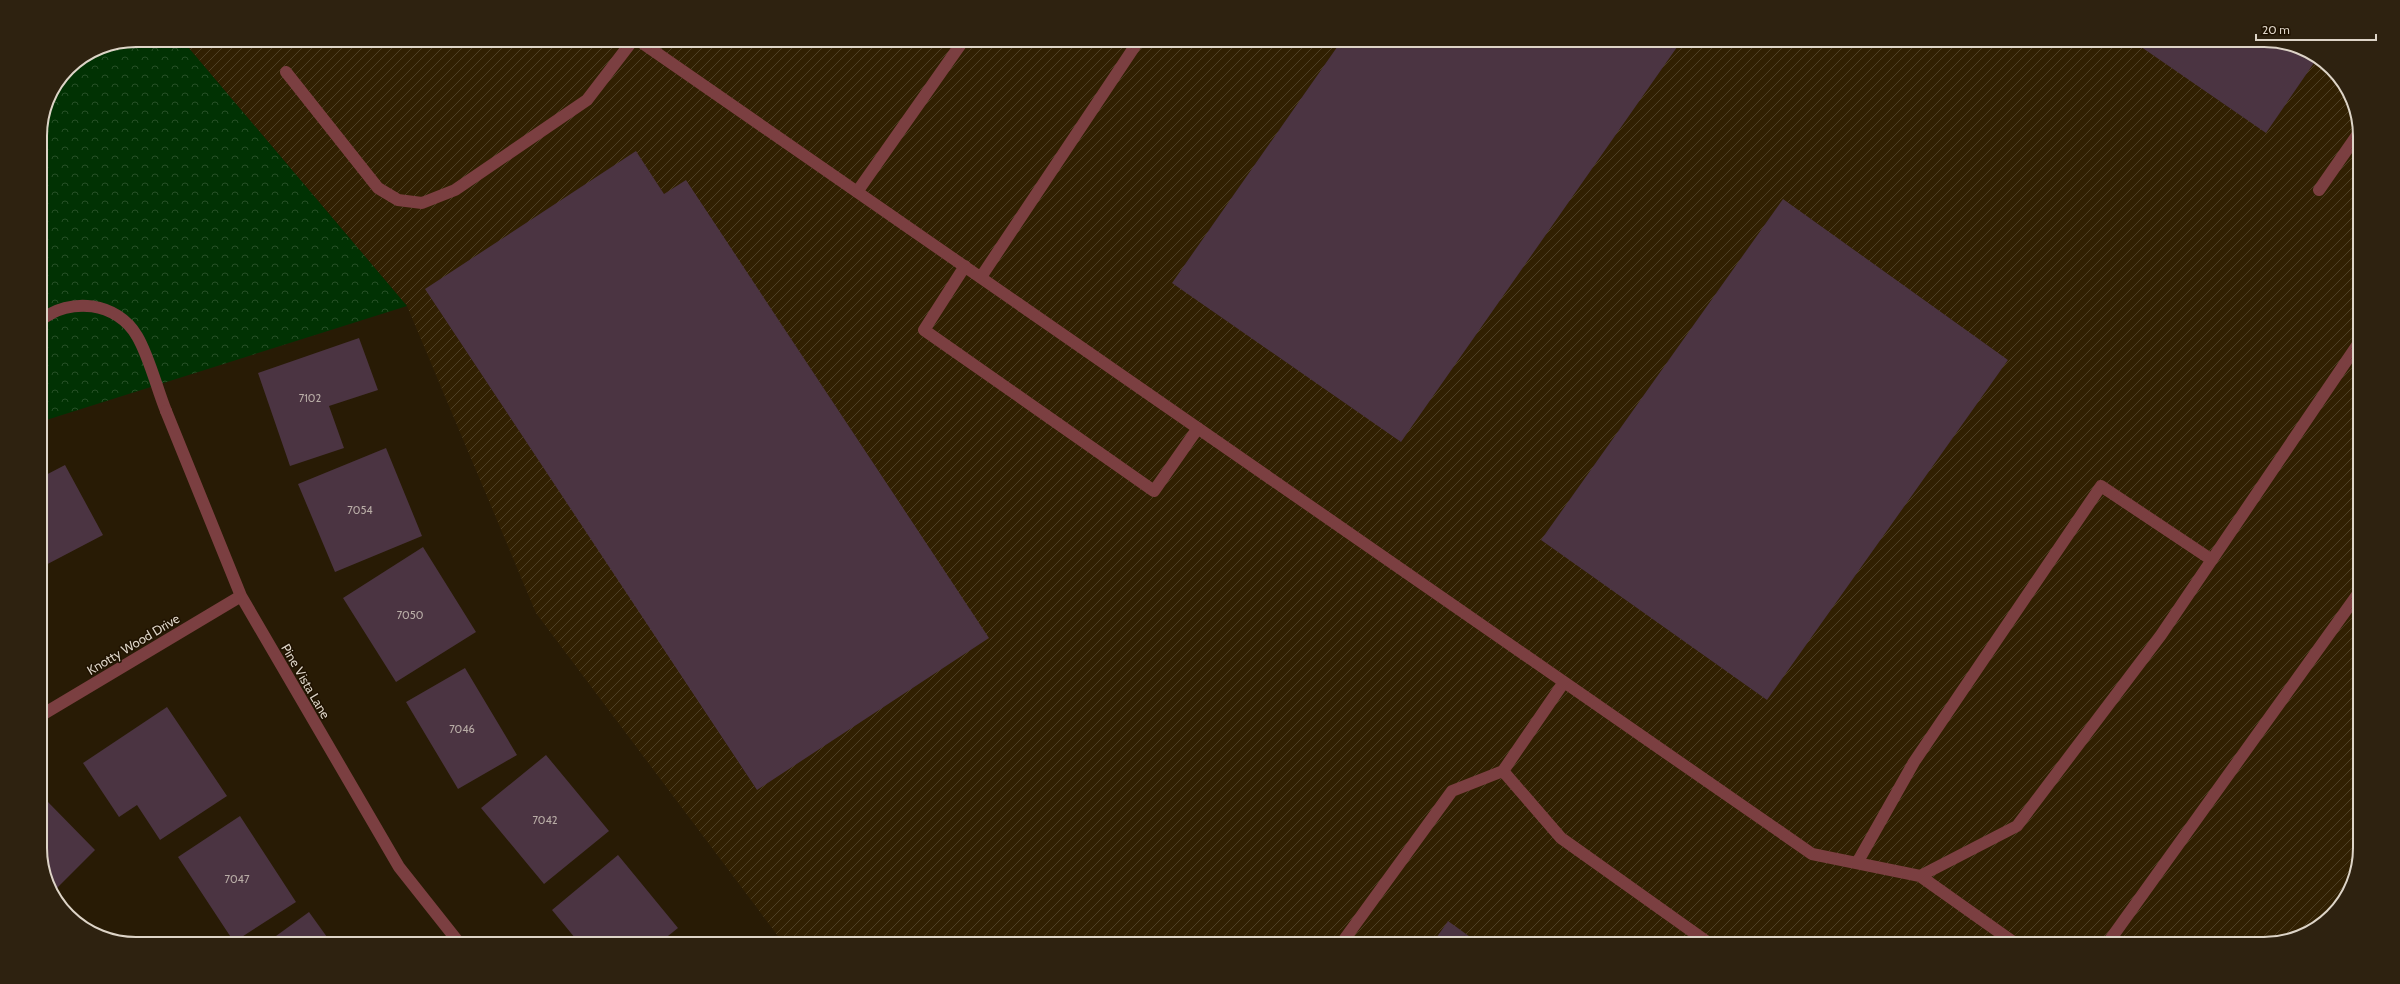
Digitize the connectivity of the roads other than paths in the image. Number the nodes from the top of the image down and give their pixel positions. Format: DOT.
graph roads {
  1 [pos="629,47"];
  2 [pos="648,47"];
  3 [pos="958,47"];
  4 [pos="1135,47"];
  5 [pos="286,72"];
  6 [pos="2353,141"];
  7 [pos="2319,190"];
  8 [pos="857,192"];
  9 [pos="965,266"];
  10 [pos="981,277"];
  11 [pos="47,318"];
  12 [pos="2353,351"];
  13 [pos="1198,428"];
  14 [pos="2212,560"];
  15 [pos="241,596"];
  16 [pos="2353,601"];
  17 [pos="1564,682"];
  18 [pos="47,712"];
  19 [pos="1503,771"];
  20 [pos="1857,863"];
  21 [pos="1920,876"];
  22 [pos="454,937"];
  23 [pos="1346,937"];
  24 [pos="1700,937"];
  25 [pos="2006,937"];
  26 [pos="2112,937"];
  1 -- 5 [label="street"];
  2 -- 8 [label="street"];
  3 -- 8 [label="street"];
  4 -- 10 [label="street"];
  6 -- 7 [label="street"];
  8 -- 9 [label="street"];
  9 -- 10 [label="street"];
  9 -- 13 [label="street"];
  10 -- 13 [label="street"];
  11 -- 15 [label="street, Pine Vista Lane"];
  12 -- 14 [label="street"];
  13 -- 17 [label="street"];
  14 -- 20 [label="street"];
  14 -- 21 [label="street"];
  15 -- 18 [label="street, Knotty Wood Drive"];
  15 -- 22 [label="street, Pine Vista Lane"];
  16 -- 26 [label="street"];
  17 -- 19 [label="street"];
  17 -- 20 [label="street"];
  19 -- 23 [label="street"];
  19 -- 24 [label="street"];
  20 -- 21 [label="street"];
  21 -- 25 [label="street"];
}
